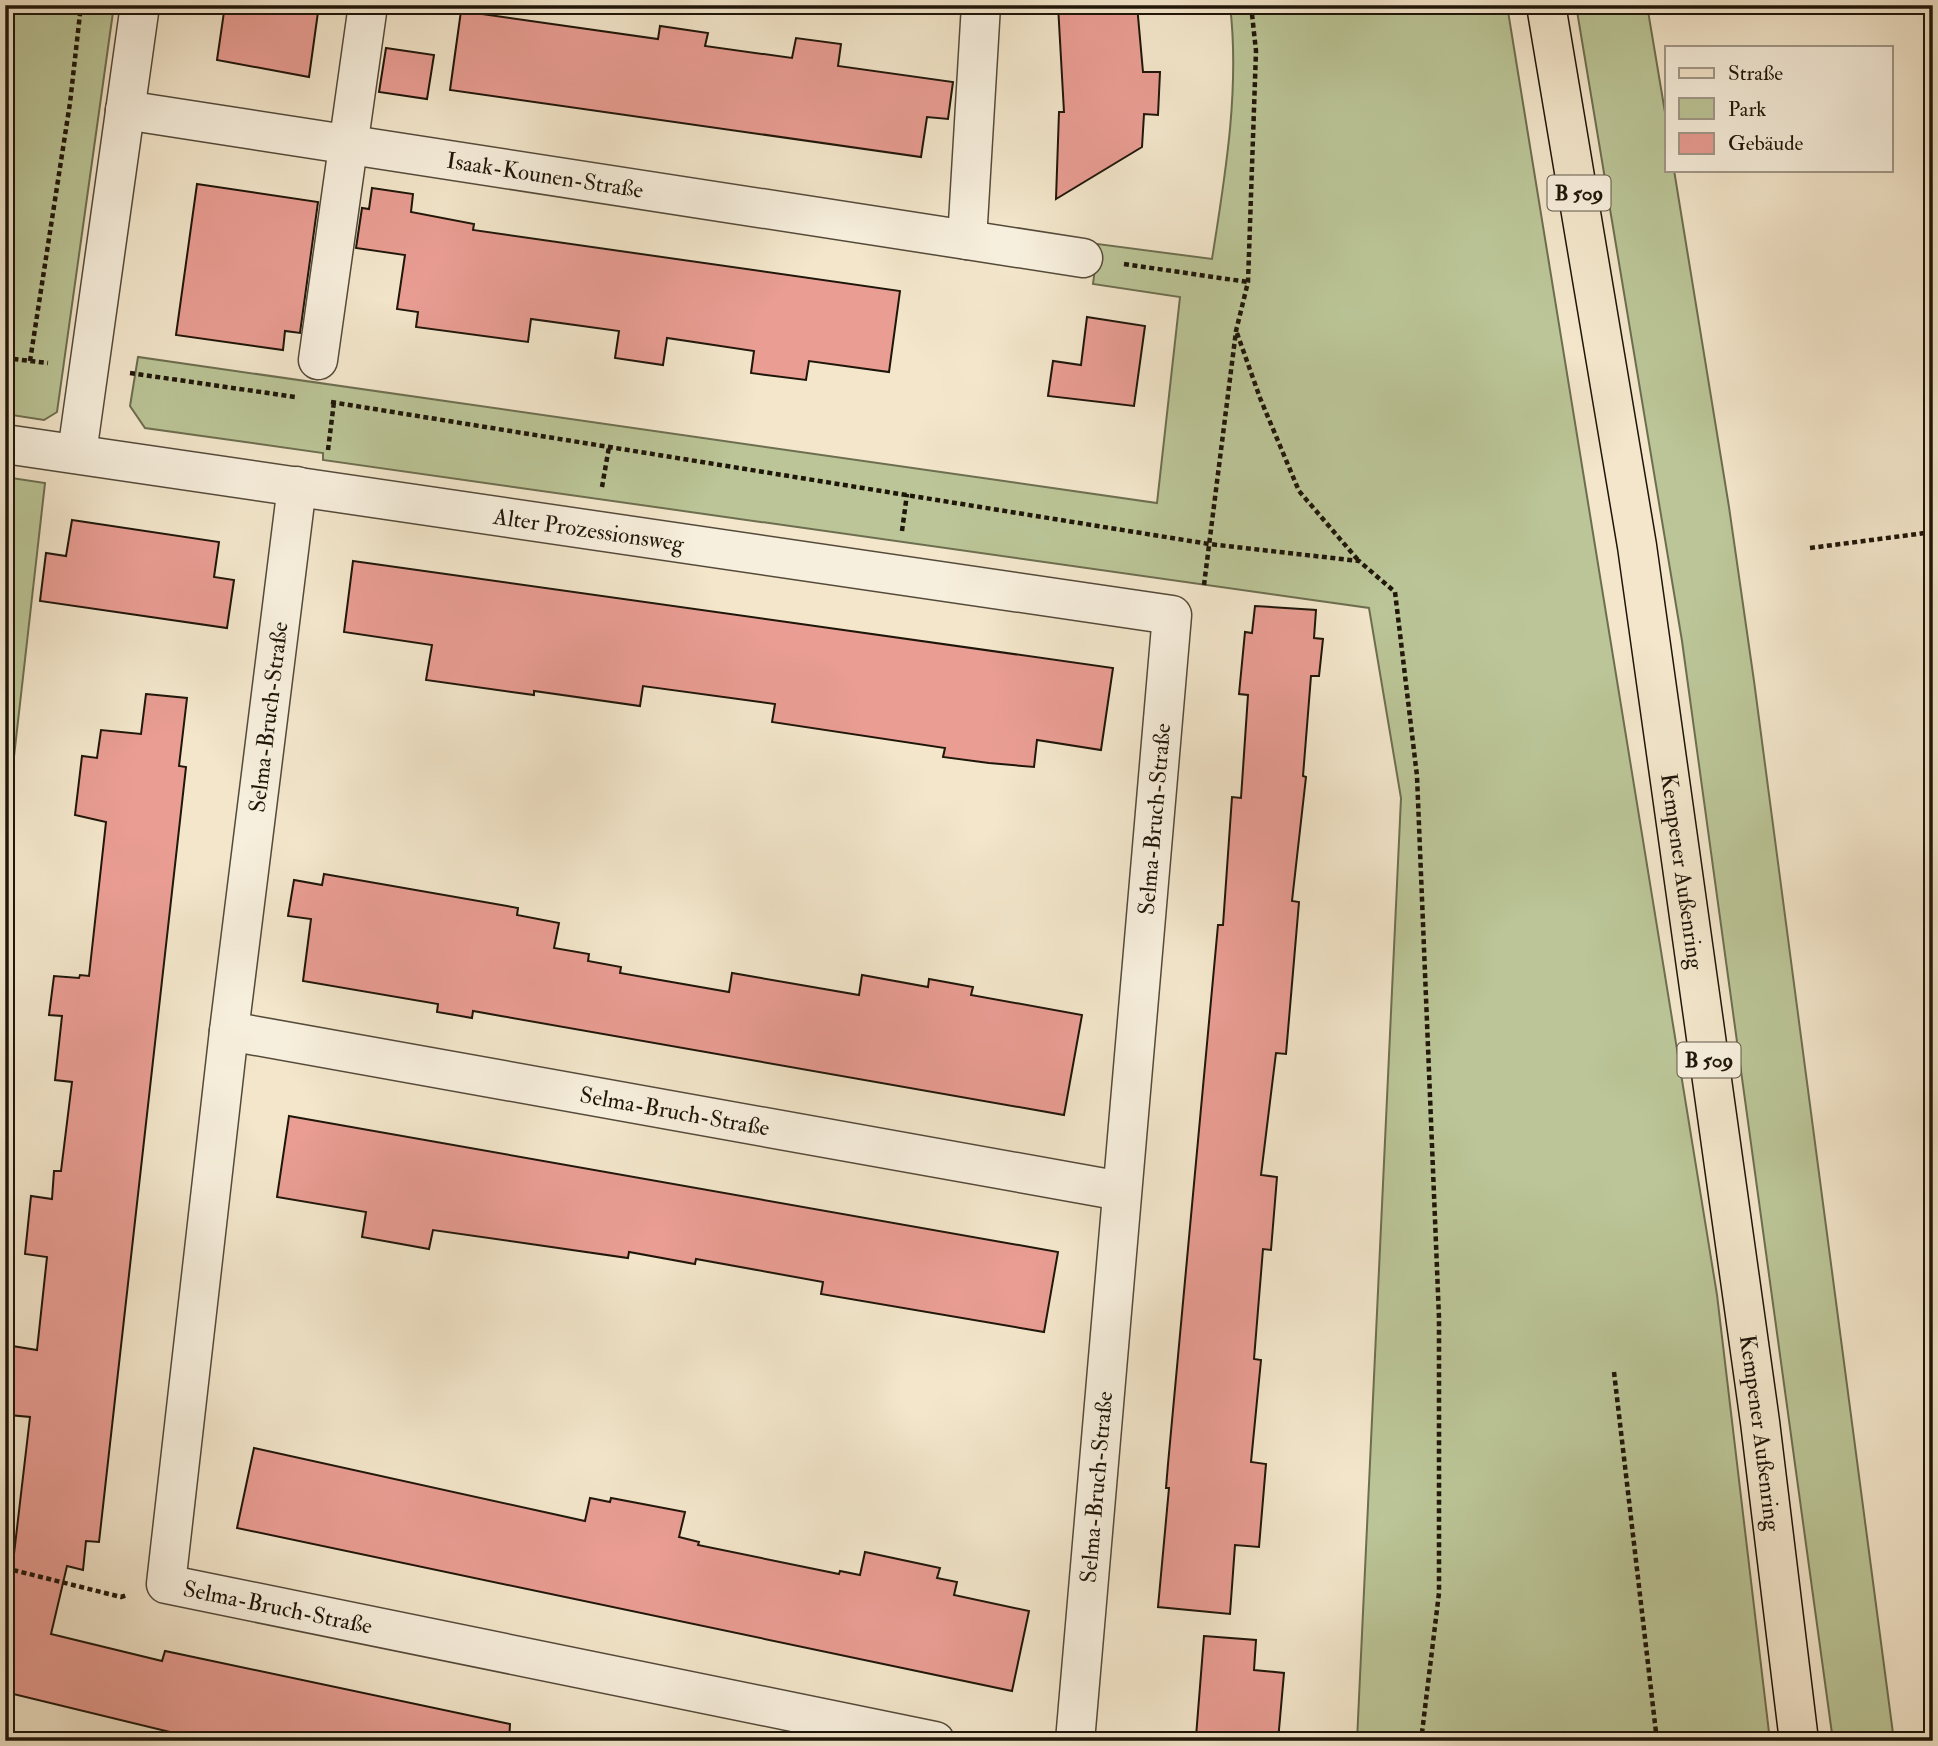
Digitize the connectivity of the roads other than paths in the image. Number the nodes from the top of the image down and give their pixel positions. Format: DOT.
graph roads {
  1 [pos="140,5"];
  2 [pos="369,5"];
  3 [pos="981,5"];
  4 [pos="1546,5"];
  5 [pos="125,110"];
  6 [pos="347,145"];
  7 [pos="967,240"];
  8 [pos="1083,258"];
  9 [pos="318,360"];
  10 [pos="5,444"];
  11 [pos="77,453"];
  12 [pos="297,486"];
  13 [pos="1171,615"];
  14 [pos="229,1031"];
  15 [pos="1121,1191"];
  16 [pos="936,1741"];
  17 [pos="1075,1741"];
  18 [pos="1799,1741"];
  1 -- 5 [label="street"];
  2 -- 6 [label="street"];
  3 -- 7 [label="street"];
  4 -- 18 [label="main road, Kempener Außenring / B 509"];
  5 -- 6 [label="street, Isaak-Kounen-Straße"];
  5 -- 11 [label="street"];
  6 -- 7 [label="street, Isaak-Kounen-Straße"];
  6 -- 9 [label="street"];
  7 -- 8 [label="street, Isaak-Kounen-Straße"];
  10 -- 11 [label="street, Alter Prozessionsweg"];
  11 -- 12 [label="street, Alter Prozessionsweg"];
  12 -- 13 [label="street, Alter Prozessionsweg"];
  12 -- 14 [label="street, Selma-Bruch-Straße"];
  13 -- 15 [label="street, Selma-Bruch-Straße"];
  14 -- 15 [label="street, Selma-Bruch-Straße"];
  14 -- 16 [label="street, Selma-Bruch-Straße"];
  15 -- 17 [label="street, Selma-Bruch-Straße"];
}
